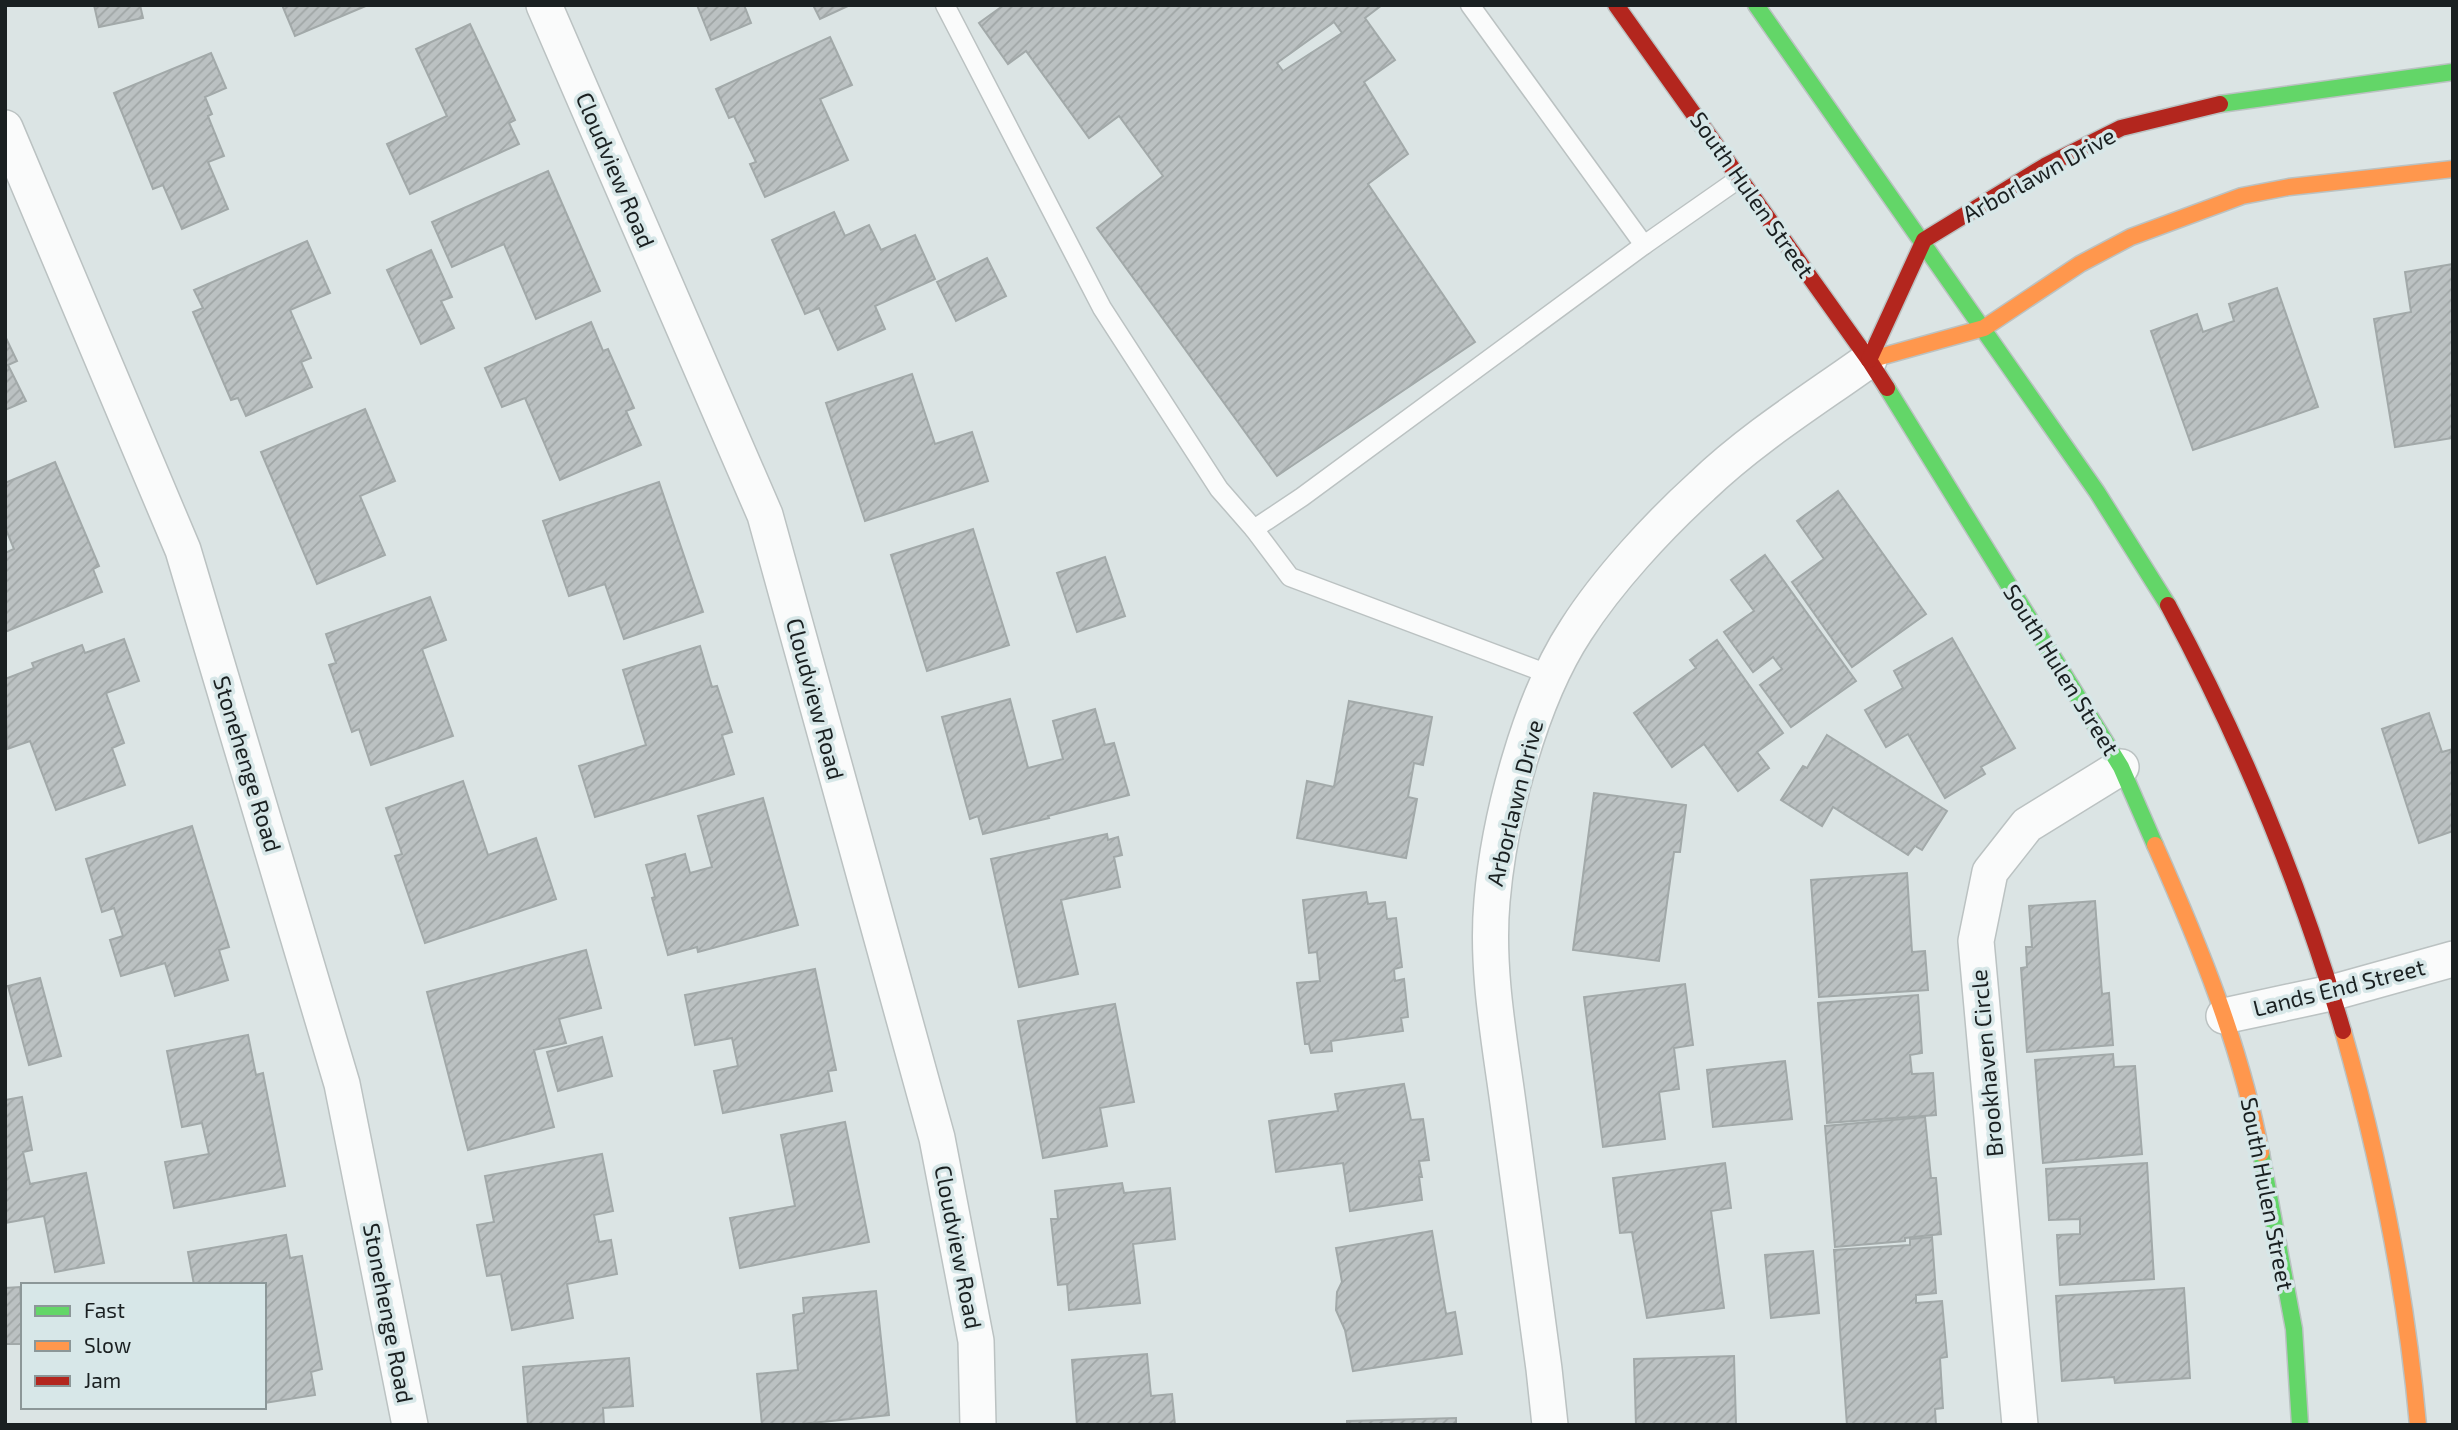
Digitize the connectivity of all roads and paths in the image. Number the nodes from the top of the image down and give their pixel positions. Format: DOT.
graph roads {
  1 [pos="544,5"];
  2 [pos="945,5"];
  3 [pos="1470,5"];
  4 [pos="1616,5"];
  5 [pos="1756,5"];
  6 [pos="2453,72"];
  7 [pos="5,128"];
  8 [pos="2453,169"];
  9 [pos="1740,178"];
  10 [pos="1924,240"];
  11 [pos="1644,245"];
  12 [pos="1984,328"];
  13 [pos="1869,360"];
  14 [pos="1254,529"];
  15 [pos="1551,675"];
  16 [pos="2120,767"];
  17 [pos="2453,959"];
  18 [pos="2331,993"];
  19 [pos="2224,1016"];
  20 [pos="410,1425"];
  21 [pos="978,1425"];
  22 [pos="1550,1425"];
  23 [pos="2020,1425"];
  24 [pos="2300,1425"];
  25 [pos="2418,1425"];
  1 -- 21 [label="street, Cloudview Road"];
  2 -- 14 [label="lane"];
  3 -- 11 [label="lane"];
  4 -- 9 [label="main road, South Hulen Street"];
  5 -- 10 [label="main road"];
  6 -- 10 [label="main road, Arborlawn Drive"];
  7 -- 20 [label="street, Stonehenge Road"];
  8 -- 12 [label="main road, Arborlawn Drive"];
  9 -- 11 [label="lane"];
  9 -- 13 [label="main road, South Hulen Street"];
  10 -- 12 [label="main road"];
  10 -- 13 [label="main road, Arborlawn Drive"];
  11 -- 14 [label="lane"];
  12 -- 13 [label="main road, Arborlawn Drive"];
  12 -- 18 [label="main road"];
  13 -- 15 [label="street, Arborlawn Drive"];
  13 -- 16 [label="main road, South Hulen Street"];
  14 -- 15 [label="lane"];
  15 -- 22 [label="street, Arborlawn Drive"];
  16 -- 19 [label="main road, South Hulen Street"];
  16 -- 23 [label="street, Brookhaven Circle"];
  17 -- 18 [label="street, Lands End Street"];
  18 -- 19 [label="street, Lands End Street"];
  18 -- 25 [label="main road"];
  19 -- 24 [label="main road, South Hulen Street"];
}
